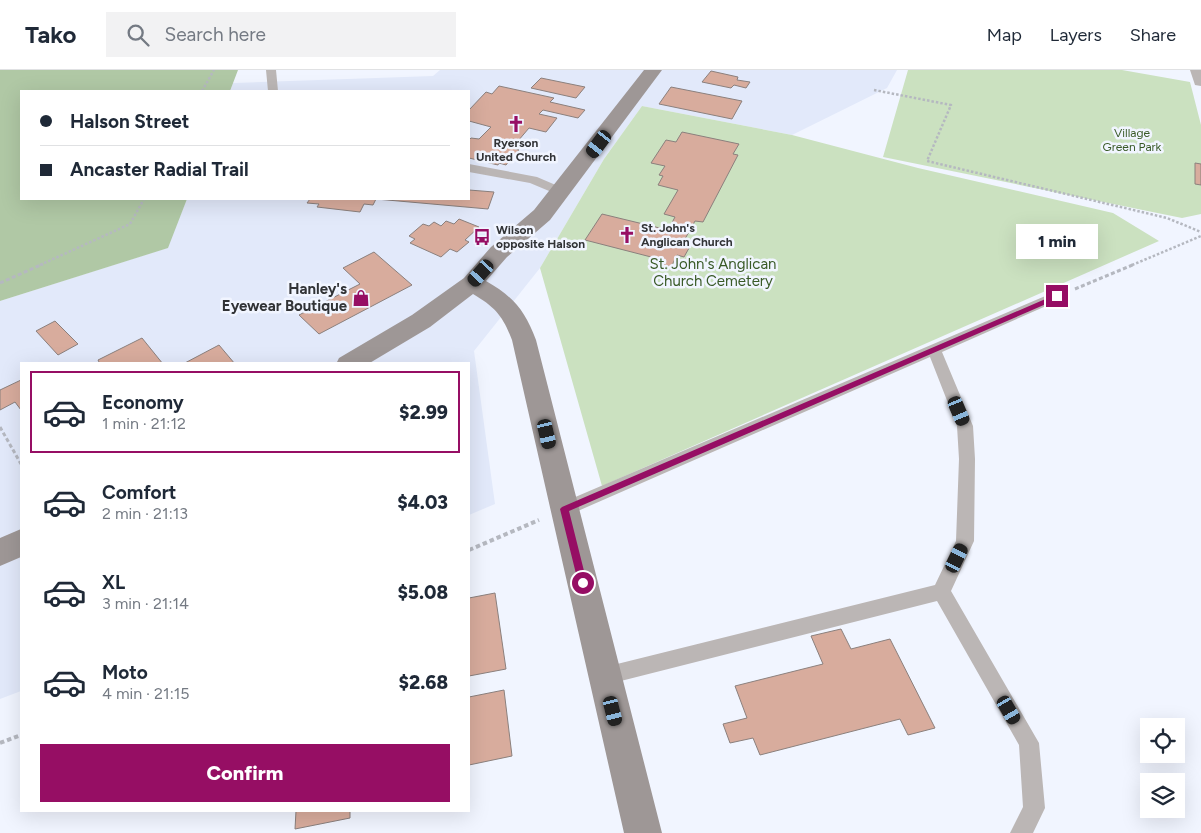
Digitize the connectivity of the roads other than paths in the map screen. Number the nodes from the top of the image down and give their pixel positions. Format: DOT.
graph roads {
  1 [pos="271,70"];
  2 [pos="653,70"];
  3 [pos="1199,70"];
  4 [pos="1201,81"];
  5 [pos="273,90"];
  6 [pos="470,168"];
  7 [pos="561,192"];
  8 [pos="472,283"];
  9 [pos="1057,296"];
  10 [pos="934,350"];
  11 [pos="351,362"];
  12 [pos="565,509"];
  13 [pos="20,543"];
  14 [pos="0,553"];
  15 [pos="941,592"];
  16 [pos="605,676"];
  17 [pos="643,833"];
  18 [pos="1021,833"];
  1 -- 5 [label="lane"];
  2 -- 7 [label="main road"];
  3 -- 4 [label="street"];
  6 -- 7 [label="lane"];
  7 -- 8 [label="main road"];
  8 -- 11 [label="main road"];
  8 -- 12 [label="main road"];
  9 -- 10 [label="lane"];
  10 -- 12 [label="lane"];
  10 -- 15 [label="lane"];
  12 -- 16 [label="main road"];
  13 -- 14 [label="main road"];
  15 -- 16 [label="lane"];
  15 -- 18 [label="lane"];
  16 -- 17 [label="main road"];
}
